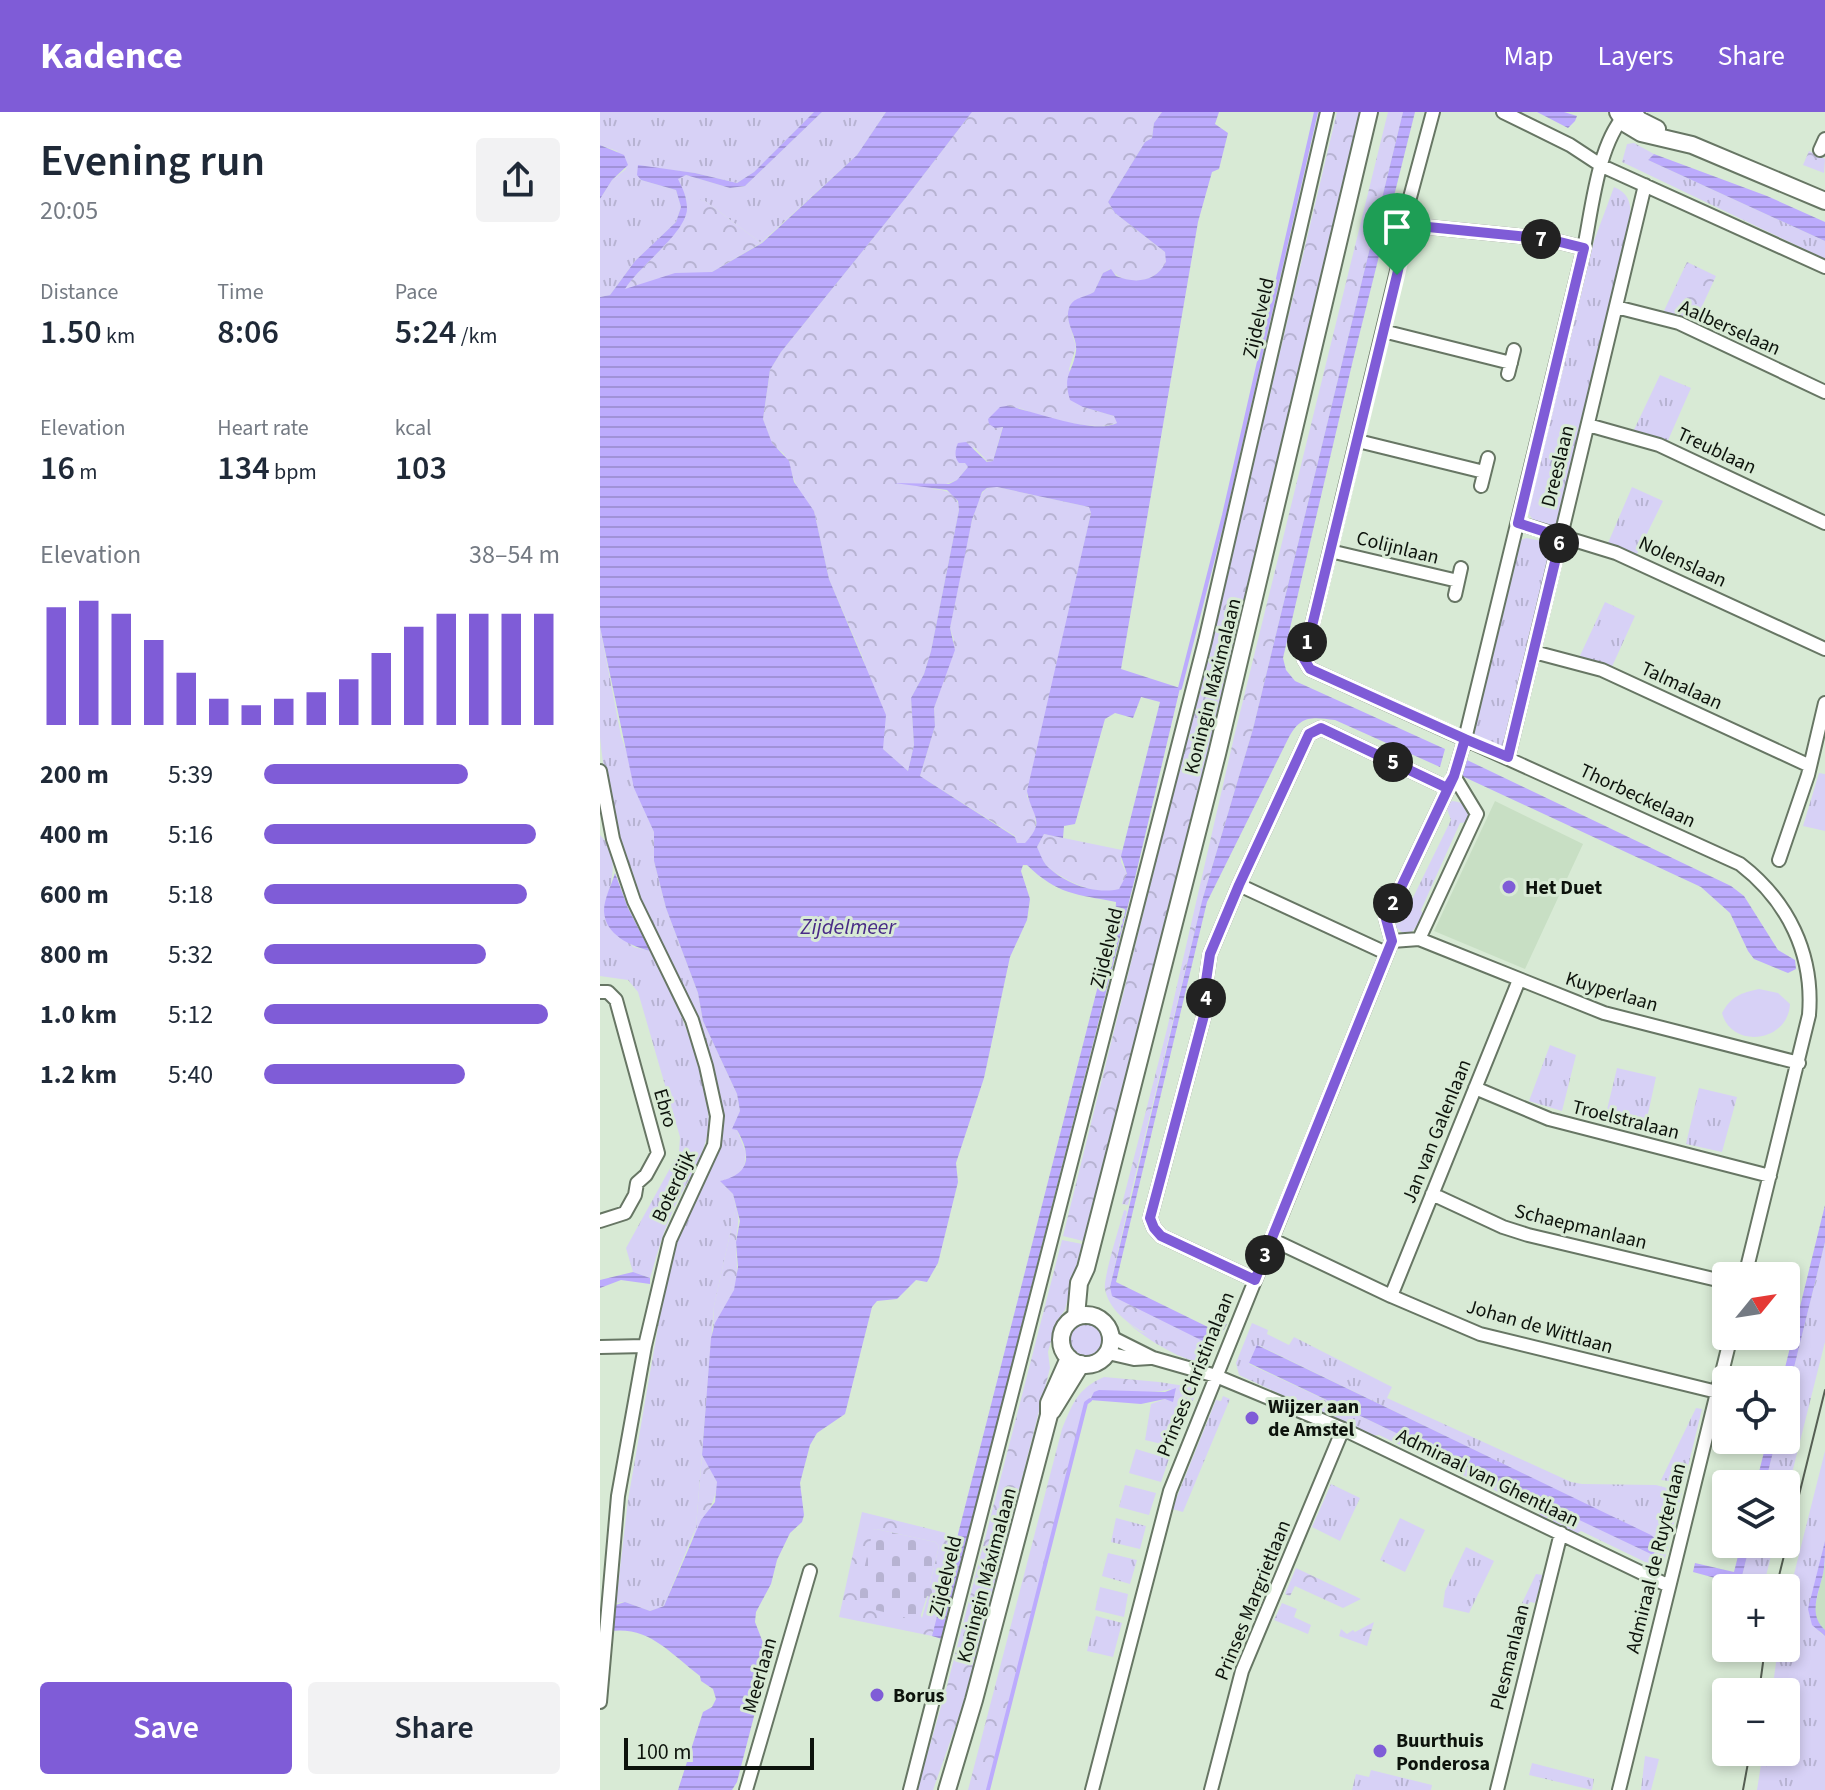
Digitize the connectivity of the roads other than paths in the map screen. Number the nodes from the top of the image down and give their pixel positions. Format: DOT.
graph roads {
  1 [pos="1327,112"];
  2 [pos="1369,112"];
  3 [pos="1433,112"];
  4 [pos="1503,112"];
  5 [pos="1625,114"];
  6 [pos="1520,116"];
  7 [pos="1602,166"];
  8 [pos="1645,185"];
  9 [pos="1825,201"];
  10 [pos="1408,225"];
  11 [pos="1584,248"];
  12 [pos="1825,267"];
  13 [pos="1616,307"];
  14 [pos="1383,331"];
  15 [pos="1511,362"];
  16 [pos="1825,392"];
  17 [pos="1588,425"];
  18 [pos="1358,441"];
  19 [pos="1488,458"];
  20 [pos="1484,472"];
  21 [pos="1481,486"];
  22 [pos="1518,523"];
  23 [pos="1825,523"];
  24 [pos="1561,537"];
  25 [pos="1330,551"];
  26 [pos="1455,595"];
  27 [pos="1825,649"];
  28 [pos="1534,652"];
  29 [pos="1825,703"];
  30 [pos="1465,739"];
  31 [pos="1508,757"];
  32 [pos="1810,766"];
  33 [pos="600,771"];
  34 [pos="1450,782"];
  35 [pos="1779,860"];
  36 [pos="1239,885"];
  37 [pos="1419,939"];
  38 [pos="1392,941"];
  39 [pos="1386,953"];
  40 [pos="1519,980"];
  41 [pos="600,992"];
  42 [pos="1799,1063"];
  43 [pos="1475,1088"];
  44 [pos="1770,1176"];
  45 [pos="1432,1194"];
  46 [pos="600,1221"];
  47 [pos="1271,1239"];
  48 [pos="1748,1262"];
  49 [pos="1712,1279"];
  50 [pos="1255,1280"];
  51 [pos="1391,1296"];
  52 [pos="1083,1315"];
  53 [pos="1110,1345"];
  54 [pos="645,1346"];
  55 [pos="600,1347"];
  56 [pos="1075,1361"];
  57 [pos="1216,1376"];
  58 [pos="1712,1391"];
  59 [pos="1712,1412"];
  60 [pos="1343,1429"];
  61 [pos="1561,1533"];
  62 [pos="810,1571"];
  63 [pos="1669,1586"];
  64 [pos="600,1700"];
  65 [pos="746,1790"];
  66 [pos="910,1790"];
  67 [pos="947,1790"];
  68 [pos="1092,1790"];
  69 [pos="1211,1790"];
  70 [pos="1497,1790"];
  71 [pos="1619,1790"];
  1 -- 66 [label="street, Zijdelveld"];
  2 -- 52 [label="street, Koningin Máximalaan"];
  3 -- 10 [label="street, Colijnlaan"];
  4 -- 6 [label="street"];
  5 -- 7 [label="street, Prinses Christinalaan"];
  5 -- 9 [label="street"];
  6 -- 7 [label="street"];
  7 -- 8 [label="street"];
  7 -- 11 [label="street, Prinses Christinalaan"];
  8 -- 12 [label="street"];
  8 -- 13 [label="street, Dreeslaan"];
  10 -- 11 [label="street"];
  10 -- 14 [label="street, Colijnlaan"];
  11 -- 22 [label="street, Prinses Christinalaan"];
  13 -- 16 [label="street, Aalberselaan"];
  13 -- 17 [label="street, Dreeslaan"];
  14 -- 15 [label="street"];
  14 -- 18 [label="street, Colijnlaan"];
  17 -- 23 [label="street, Treublaan"];
  17 -- 24 [label="street, Dreeslaan"];
  18 -- 20 [label="street"];
  18 -- 25 [label="street, Colijnlaan"];
  19 -- 20 [label="street"];
  20 -- 21 [label="street"];
  22 -- 24 [label="street, Nolenslaan"];
  22 -- 30 [label="street, Prinses Christinalaan"];
  24 -- 27 [label="street, Nolenslaan"];
  24 -- 28 [label="street, Dreeslaan"];
  25 -- 26 [label="street, Colijnlaan"];
  25 -- 30 [label="street, Colijnlaan"];
  28 -- 31 [label="street, Dreeslaan"];
  28 -- 32 [label="street, Talmalaan"];
  29 -- 32 [label="street"];
  30 -- 31 [label="street, Thorbeckelaan"];
  30 -- 34 [label="street, Prinses Christinalaan"];
  31 -- 42 [label="street, Thorbeckelaan"];
  32 -- 35 [label="street"];
  33 -- 54 [label="street, Boterdijk"];
  34 -- 36 [label="street"];
  34 -- 37 [label="street"];
  34 -- 38 [label="street, Prinses Christinalaan"];
  36 -- 39 [label="street"];
  36 -- 50 [label="street"];
  37 -- 38 [label="street"];
  37 -- 40 [label="street, Kuyperlaan"];
  38 -- 39 [label="street, Prinses Christinalaan"];
  39 -- 47 [label="street, Prinses Christinalaan"];
  40 -- 42 [label="street, Kuyperlaan"];
  40 -- 43 [label="street, Jan van Galenlaan"];
  41 -- 46 [label="street, Ebro"];
  42 -- 44 [label="street"];
  43 -- 44 [label="street, Troelstralaan"];
  43 -- 45 [label="street, Jan van Galenlaan"];
  44 -- 48 [label="street"];
  45 -- 49 [label="street, Schaepmanlaan"];
  45 -- 51 [label="street, Jan van Galenlaan"];
  47 -- 50 [label="street, Prinses Christinalaan"];
  47 -- 51 [label="street, Johan de Wittlaan"];
  50 -- 57 [label="street, Prinses Christinalaan"];
  51 -- 58 [label="street, Johan de Wittlaan"];
  52 -- 53 [label="street"];
  52 -- 56 [label="street"];
  53 -- 56 [label="street"];
  53 -- 57 [label="street, Admiraal van Ghentlaan"];
  54 -- 55 [label="street"];
  54 -- 64 [label="street, Boterdijk"];
  56 -- 67 [label="street, Koningin Máximalaan"];
  57 -- 60 [label="street, Admiraal van Ghentlaan"];
  57 -- 68 [label="street, Prinses Christinalaan"];
  59 -- 63 [label="street, Admiraal de Ruyterlaan"];
  60 -- 61 [label="street, Admiraal van Ghentlaan"];
  60 -- 69 [label="street, Prinses Margrietlaan"];
  61 -- 63 [label="street, Admiraal van Ghentlaan"];
  61 -- 70 [label="street, Plesmanlaan"];
  62 -- 65 [label="street, Meerlaan"];
  63 -- 71 [label="street, Admiraal de Ruyterlaan"];
}
